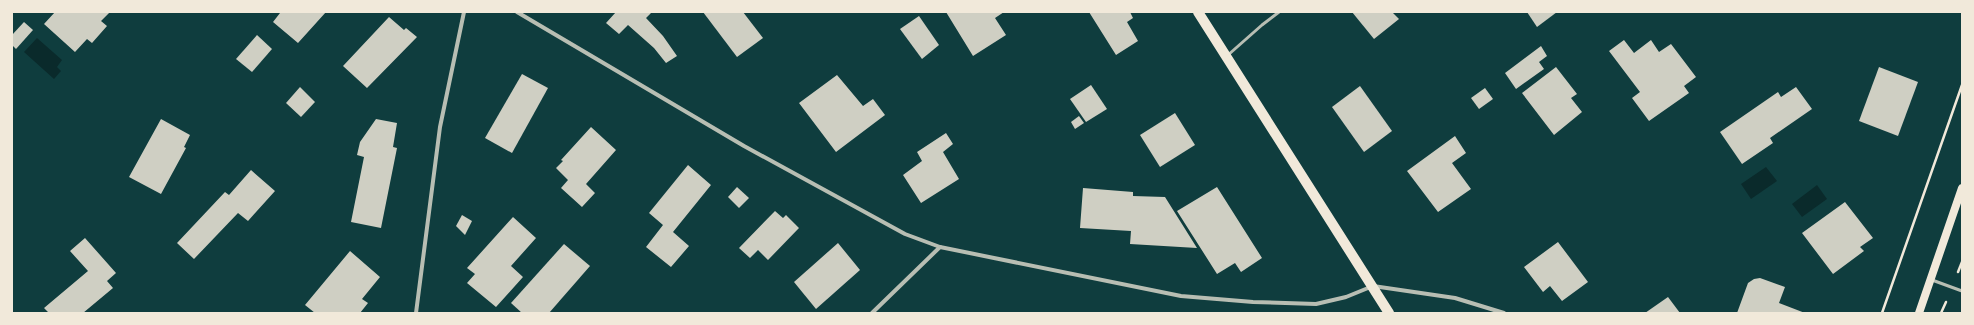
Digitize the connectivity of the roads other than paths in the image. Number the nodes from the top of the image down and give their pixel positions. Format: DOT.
graph roads {
  1 [pos="464,12"];
  2 [pos="517,12"];
  3 [pos="1198,12"];
  4 [pos="1279,12"];
  5 [pos="1227,56"];
  6 [pos="1962,188"];
  7 [pos="940,247"];
  8 [pos="1931,279"];
  9 [pos="1373,286"];
  10 [pos="1962,291"];
  11 [pos="416,313"];
  12 [pos="872,313"];
  13 [pos="1389,313"];
  14 [pos="1504,313"];
  15 [pos="1919,313"];
  1 -- 11 [label="street"];
  2 -- 7 [label="street"];
  3 -- 5 [label="main road"];
  4 -- 5 [label="lane"];
  5 -- 9 [label="main road"];
  6 -- 8 [label="main road"];
  7 -- 9 [label="street"];
  7 -- 12 [label="street"];
  8 -- 10 [label="lane"];
  8 -- 15 [label="main road"];
  9 -- 13 [label="main road"];
  9 -- 14 [label="street"];
}
